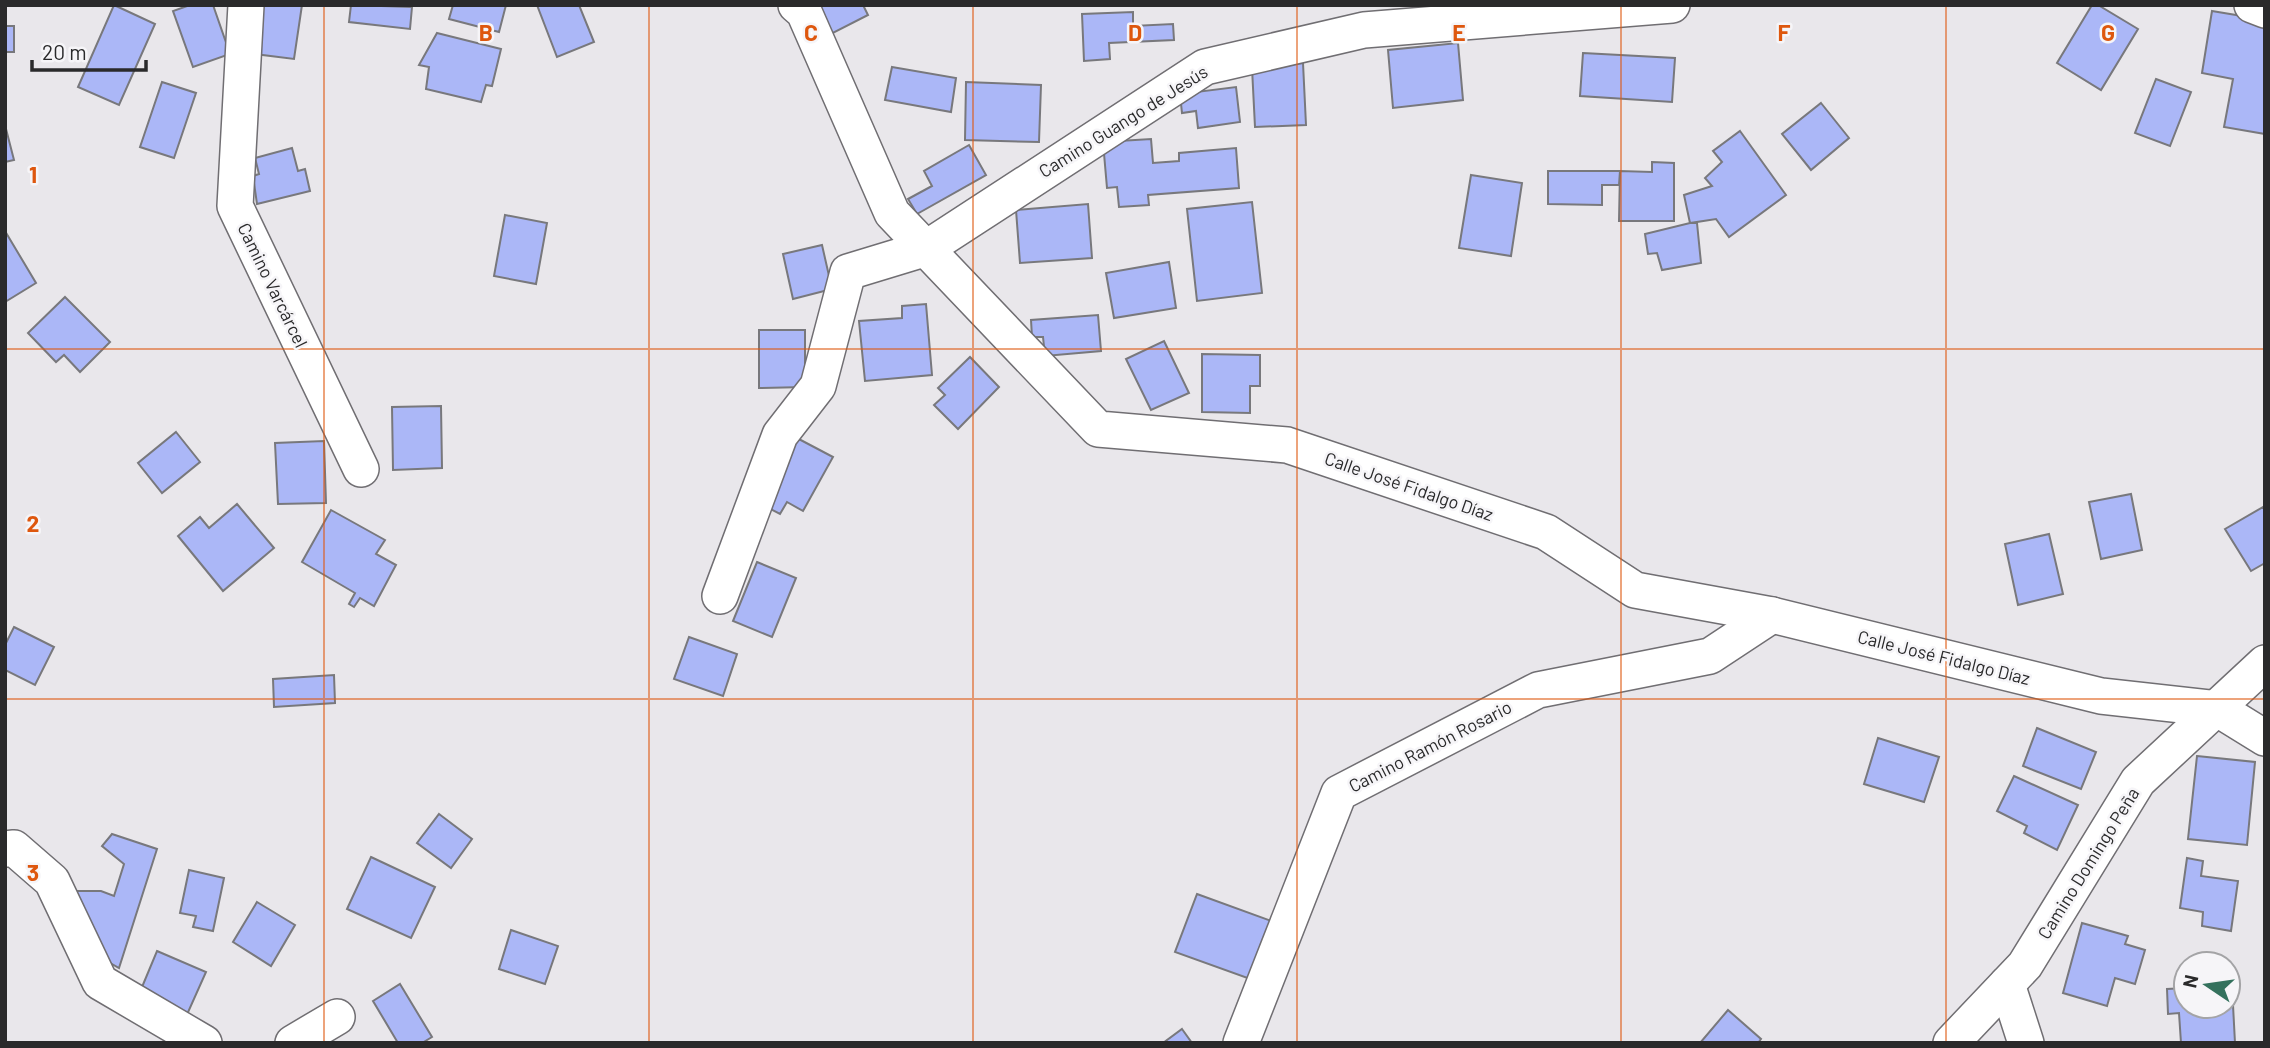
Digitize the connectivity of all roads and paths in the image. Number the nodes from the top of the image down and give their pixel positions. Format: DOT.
graph roads {
  1 [pos="246,5"];
  2 [pos="796,5"];
  3 [pos="1672,5"];
  4 [pos="2252,5"];
  5 [pos="2265,10"];
  6 [pos="927,248"];
  7 [pos="360,469"];
  8 [pos="720,596"];
  9 [pos="1772,615"];
  10 [pos="2265,663"];
  11 [pos="2218,709"];
  12 [pos="2265,738"];
  13 [pos="5,849"];
  14 [pos="2007,984"];
  15 [pos="337,1017"];
  16 [pos="204,1043"];
  17 [pos="293,1043"];
  18 [pos="1241,1043"];
  19 [pos="1951,1043"];
  20 [pos="2026,1043"];
  1 -- 7 [label="street, Camino Varcárcel"];
  2 -- 6 [label="street, Calle José Fidalgo Díaz"];
  3 -- 6 [label="street, Camino Guango de Jesús"];
  4 -- 5 [label="street"];
  6 -- 8 [label="street, Camino Guango de Jesús"];
  6 -- 9 [label="street, Calle José Fidalgo Díaz"];
  9 -- 11 [label="street, Calle José Fidalgo Díaz"];
  9 -- 18 [label="street, Camino Ramón Rosario"];
  10 -- 11 [label="street, Camino Domingo Peña"];
  11 -- 12 [label="street"];
  11 -- 14 [label="street, Camino Domingo Peña"];
  13 -- 16 [label="street"];
  14 -- 19 [label="street, Camino Domingo Peña"];
  14 -- 20 [label="street"];
  15 -- 17 [label="street"];
}
